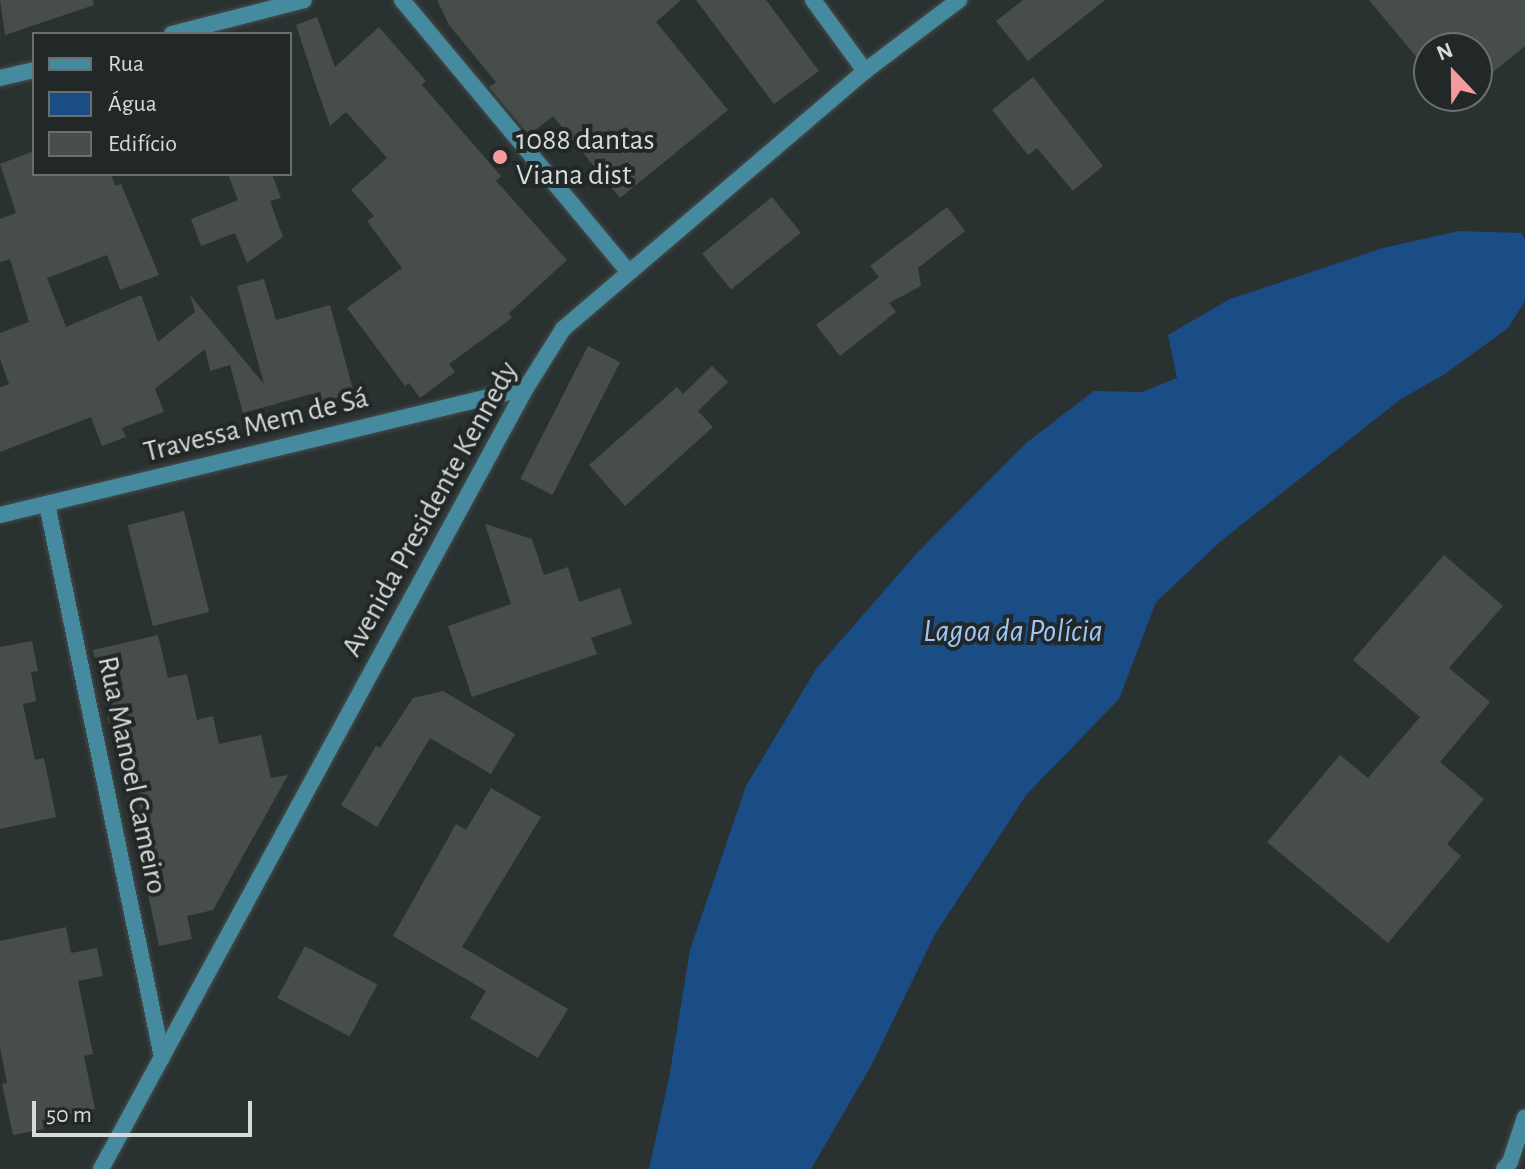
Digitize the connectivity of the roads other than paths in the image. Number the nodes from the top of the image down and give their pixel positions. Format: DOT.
graph roads {
  1 [pos="304,0"];
  2 [pos="402,0"];
  3 [pos="813,0"];
  4 [pos="959,0"];
  5 [pos="180,32"];
  6 [pos="32,70"];
  7 [pos="865,71"];
  8 [pos="0,78"];
  9 [pos="628,271"];
  10 [pos="526,388"];
  11 [pos="47,504"];
  12 [pos="0,515"];
  13 [pos="162,1057"];
  14 [pos="1525,1117"];
  15 [pos="1508,1167"];
  16 [pos="101,1169"];
  1 -- 5 [label="street"];
  2 -- 9 [label="street"];
  3 -- 7 [label="street"];
  4 -- 7 [label="street, Avenida Presidente Kennedy"];
  6 -- 8 [label="street"];
  7 -- 9 [label="street, Avenida Presidente Kennedy"];
  9 -- 10 [label="street, Avenida Presidente Kennedy"];
  10 -- 11 [label="street, Travessa Mem de Sá"];
  10 -- 13 [label="street, Avenida Presidente Kennedy"];
  11 -- 12 [label="street, Travessa Mem de Sá"];
  11 -- 13 [label="street, Rua Manoel Cameiro"];
  13 -- 16 [label="street, Avenida Presidente Kennedy"];
  14 -- 15 [label="street"];
}
